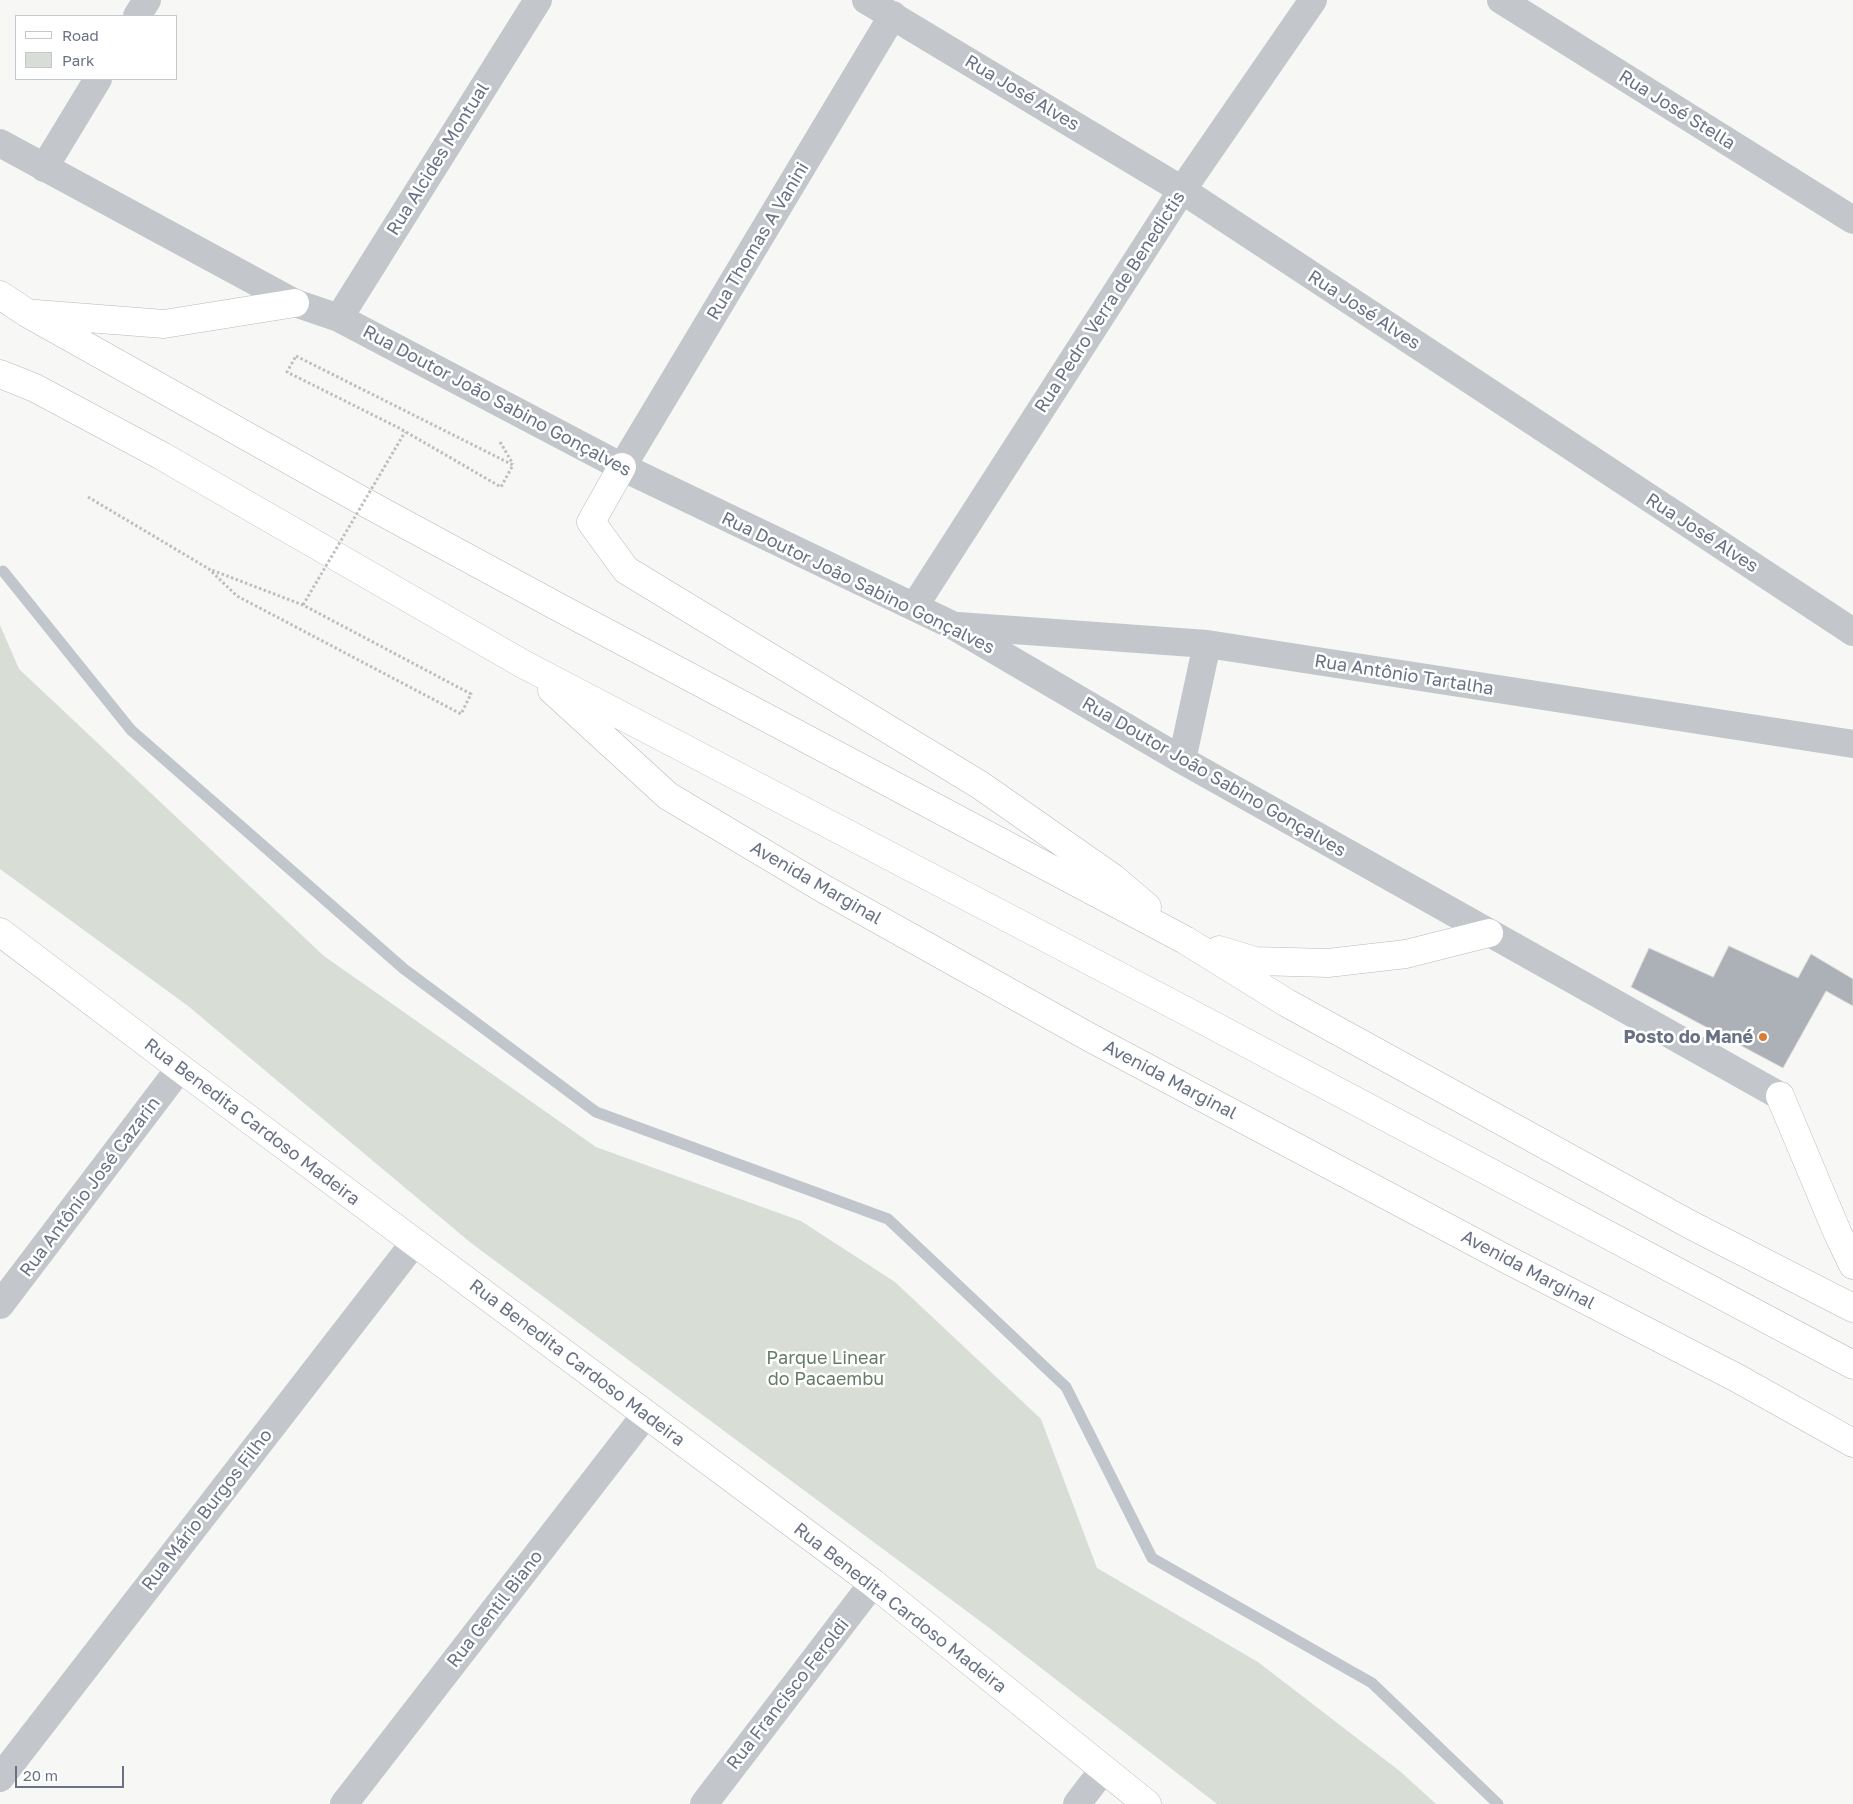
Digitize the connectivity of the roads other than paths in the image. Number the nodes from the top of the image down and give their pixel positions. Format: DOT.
graph roads {
  1 [pos="147,0"];
  2 [pos="538,0"];
  3 [pos="866,0"];
  4 [pos="1313,0"];
  5 [pos="1501,0"];
  6 [pos="138,15"];
  7 [pos="893,15"];
  8 [pos="97,80"];
  9 [pos="0,143"];
  10 [pos="44,168"];
  11 [pos="1182,190"];
  12 [pos="1853,220"];
  13 [pos="0,295"];
  14 [pos="295,303"];
  15 [pos="27,313"];
  16 [pos="339,318"];
  17 [pos="0,374"];
  18 [pos="622,467"];
  19 [pos="914,607"];
  20 [pos="952,625"];
  21 [pos="1853,632"];
  22 [pos="1207,644"];
  23 [pos="523,664"];
  24 [pos="1852,741"];
  25 [pos="1182,760"];
  26 [pos="0,932"];
  27 [pos="1490,933"];
  28 [pos="1185,940"];
  29 [pos="180,1068"];
  30 [pos="1780,1096"];
  31 [pos="414,1243"];
  32 [pos="1853,1265"];
  33 [pos="0,1305"];
  34 [pos="1853,1308"];
  35 [pos="1853,1365"];
  36 [pos="646,1414"];
  37 [pos="1853,1443"];
  38 [pos="873,1583"];
  39 [pos="1104,1770"];
  40 [pos="0,1778"];
  41 [pos="344,1804"];
  42 [pos="704,1804"];
  43 [pos="1077,1804"];
  44 [pos="1147,1804"];
  1 -- 6 [label="street"];
  2 -- 16 [label="street, Rua Alcides Montual"];
  3 -- 7 [label="street, Rua José Alves"];
  4 -- 11 [label="street, Rua Pedro Verra de Benedictis"];
  5 -- 12 [label="street, Rua José Stella"];
  7 -- 11 [label="street, Rua José Alves"];
  7 -- 18 [label="street, Rua Thomas A Vanini"];
  8 -- 10 [label="street"];
  9 -- 10 [label="street, Rua Doutor João Sabino Gonçalves"];
  10 -- 14 [label="street, Rua Doutor João Sabino Gonçalves"];
  11 -- 19 [label="street, Rua Pedro Verra de Benedictis"];
  11 -- 21 [label="street, Rua José Alves"];
  13 -- 15 [label="main road"];
  14 -- 15 [label="main road"];
  14 -- 16 [label="street, Rua Doutor João Sabino Gonçalves"];
  15 -- 28 [label="main road"];
  16 -- 18 [label="street, Rua Doutor João Sabino Gonçalves"];
  17 -- 23 [label="main road"];
  18 -- 19 [label="street, Rua Doutor João Sabino Gonçalves"];
  18 -- 28 [label="main road"];
  19 -- 20 [label="street, Rua Doutor João Sabino Gonçalves"];
  20 -- 22 [label="street, Rua Antônio Tartalha"];
  20 -- 25 [label="street, Rua Doutor João Sabino Gonçalves"];
  22 -- 24 [label="street, Rua Antônio Tartalha"];
  22 -- 25 [label="street"];
  23 -- 35 [label="main road"];
  23 -- 37 [label="main road, Avenida Marginal"];
  25 -- 27 [label="street, Rua Doutor João Sabino Gonçalves"];
  26 -- 29 [label="main road, Rua Benedita Cardoso Madeira"];
  27 -- 28 [label="main road"];
  27 -- 30 [label="street, Rua Doutor João Sabino Gonçalves"];
  28 -- 34 [label="main road"];
  29 -- 31 [label="main road, Rua Benedita Cardoso Madeira"];
  29 -- 33 [label="street, Rua Antônio José Cazarin"];
  30 -- 32 [label="main road"];
  31 -- 36 [label="main road, Rua Benedita Cardoso Madeira"];
  31 -- 40 [label="street, Rua Mário Burgos Filho"];
  36 -- 38 [label="main road, Rua Benedita Cardoso Madeira"];
  36 -- 41 [label="street, Rua Gentil Biano"];
  38 -- 39 [label="main road, Rua Benedita Cardoso Madeira"];
  38 -- 42 [label="street, Rua Francisco Feroldi"];
  39 -- 43 [label="street"];
  39 -- 44 [label="main road, Rua Benedita Cardoso Madeira"];
}
